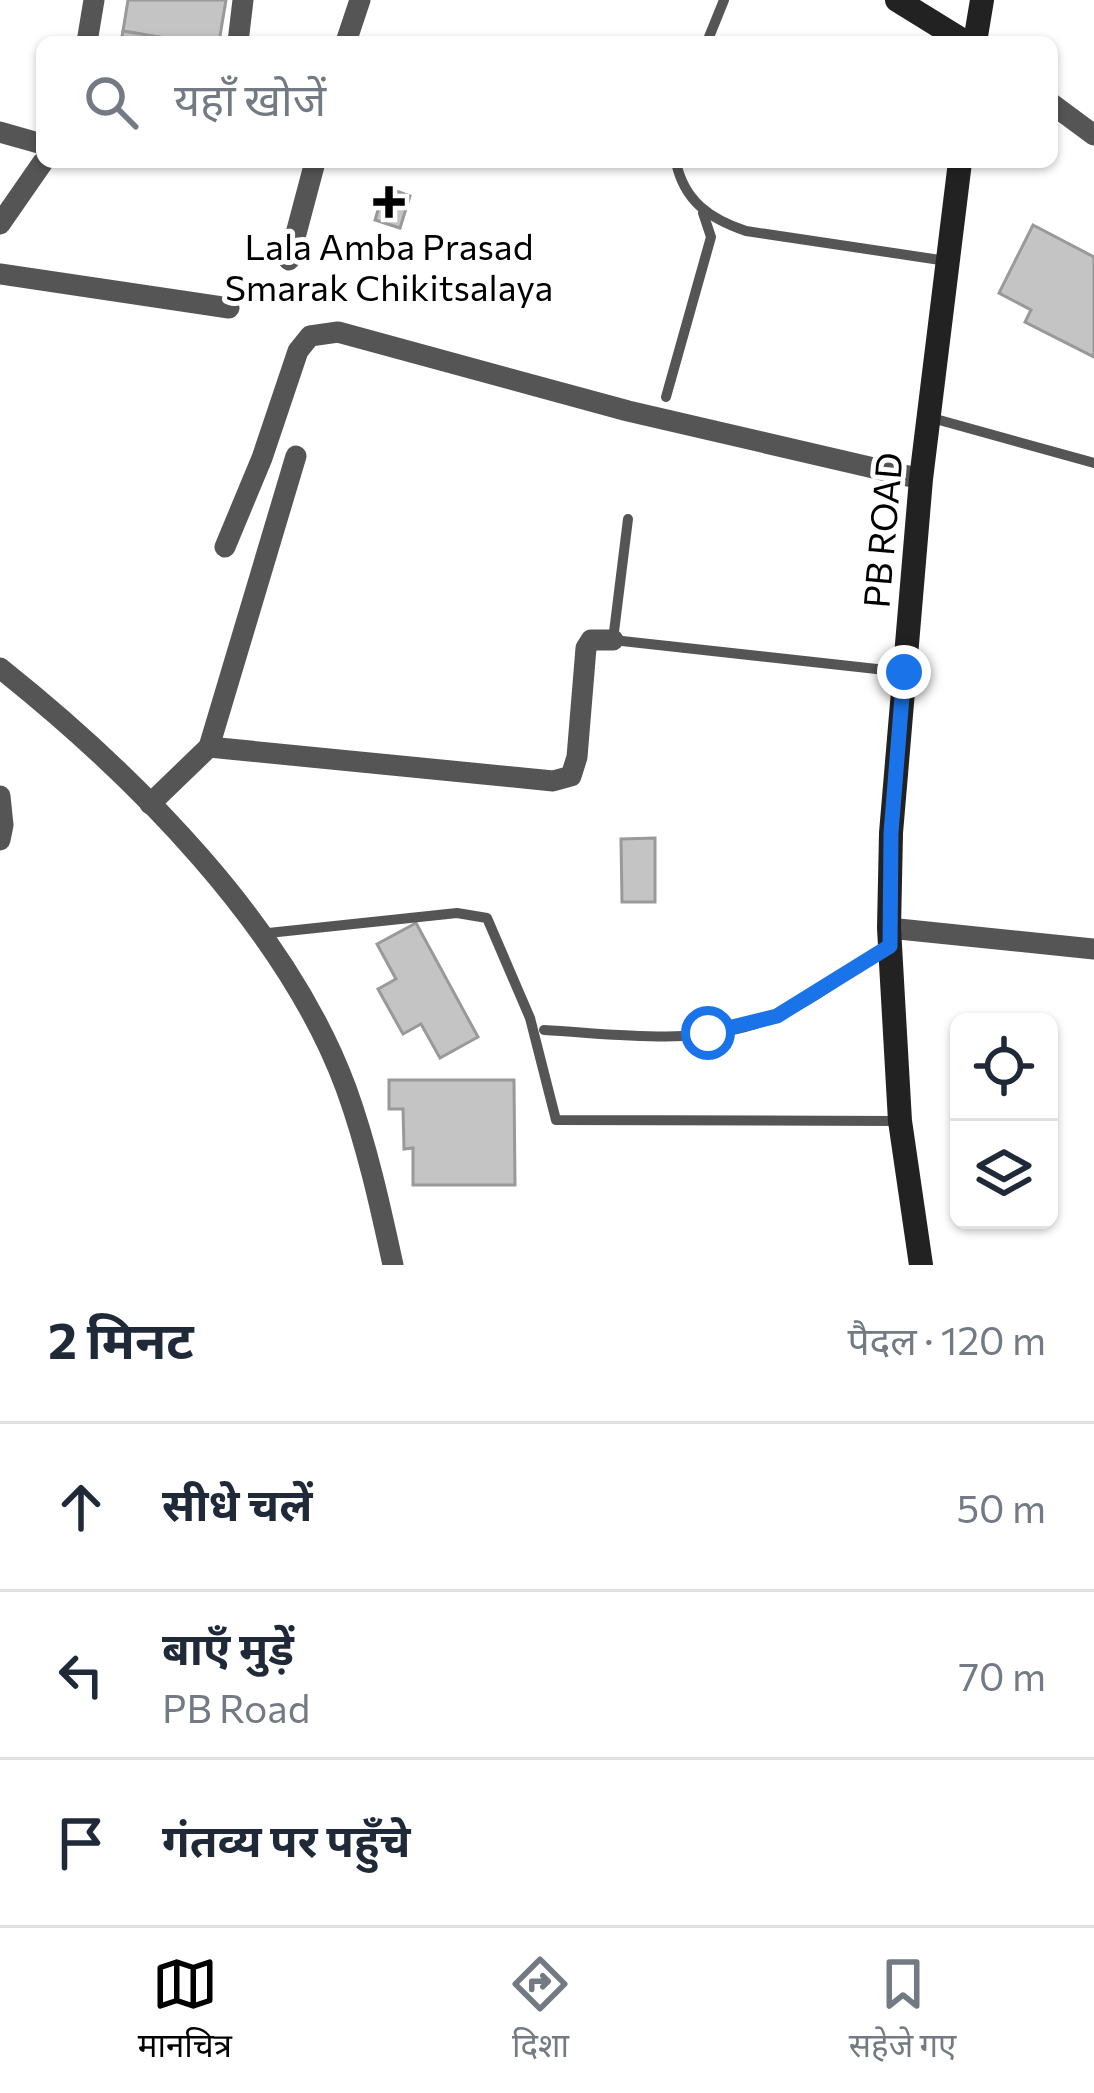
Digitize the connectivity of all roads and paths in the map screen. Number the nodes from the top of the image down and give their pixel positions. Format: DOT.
graph roads {
  1 [pos="94,0"];
  2 [pos="243,0"];
  3 [pos="360,0"];
  4 [pos="724,0"];
  5 [pos="896,0"];
  6 [pos="982,0"];
  7 [pos="88,36"];
  8 [pos="239,36"];
  9 [pos="348,36"];
  10 [pos="709,36"];
  11 [pos="955,36"];
  12 [pos="976,36"];
  13 [pos="1058,108"];
  14 [pos="0,132"];
  15 [pos="1094,135"];
  16 [pos="36,142"];
  17 [pos="40,168"];
  18 [pos="313,168"];
  19 [pos="678,168"];
  20 [pos="959,168"];
  21 [pos="702,210"];
  22 [pos="0,224"];
  23 [pos="290,260"];
  24 [pos="948,261"];
  25 [pos="0,274"];
  26 [pos="229,308"];
  27 [pos="666,398"];
  28 [pos="928,418"];
  29 [pos="296,456"];
  30 [pos="1094,463"];
  31 [pos="920,479"];
  32 [pos="628,519"];
  33 [pos="225,547"];
  34 [pos="614,640"];
  35 [pos="0,668"];
  36 [pos="904,672"];
  37 [pos="208,747"];
  38 [pos="0,796"];
  39 [pos="150,804"];
  40 [pos="0,840"];
  41 [pos="259,934"];
  42 [pos="889,937"];
  43 [pos="1094,949"];
  44 [pos="544,1030"];
  45 [pos="900,1121"];
  46 [pos="393,1265"];
  47 [pos="921,1265"];
  1 -- 7 [label="street"];
  2 -- 8 [label="street"];
  3 -- 9 [label="street"];
  4 -- 10 [label="lane"];
  5 -- 11 [label="street"];
  6 -- 12 [label="street"];
  13 -- 15 [label="street"];
  14 -- 16 [label="street"];
  17 -- 22 [label="street"];
  18 -- 23 [label="street"];
  19 -- 21 [label="lane"];
  20 -- 24 [label="street, PB ROAD"];
  21 -- 24 [label="lane"];
  21 -- 27 [label="lane"];
  24 -- 28 [label="street, PB ROAD"];
  25 -- 26 [label="street"];
  28 -- 30 [label="lane"];
  28 -- 31 [label="street, PB ROAD"];
  29 -- 37 [label="street"];
  31 -- 33 [label="street"];
  31 -- 36 [label="street, PB ROAD"];
  32 -- 34 [label="lane"];
  34 -- 36 [label="lane"];
  34 -- 37 [label="street"];
  35 -- 39 [label="street"];
  36 -- 42 [label="street, PB ROAD"];
  37 -- 39 [label="street"];
  38 -- 40 [label="street"];
  39 -- 41 [label="street"];
  41 -- 45 [label="lane"];
  41 -- 46 [label="street"];
  42 -- 43 [label="street"];
  42 -- 44 [label="lane"];
  42 -- 45 [label="street, PB ROAD"];
  45 -- 47 [label="street, PB ROAD"];
}
